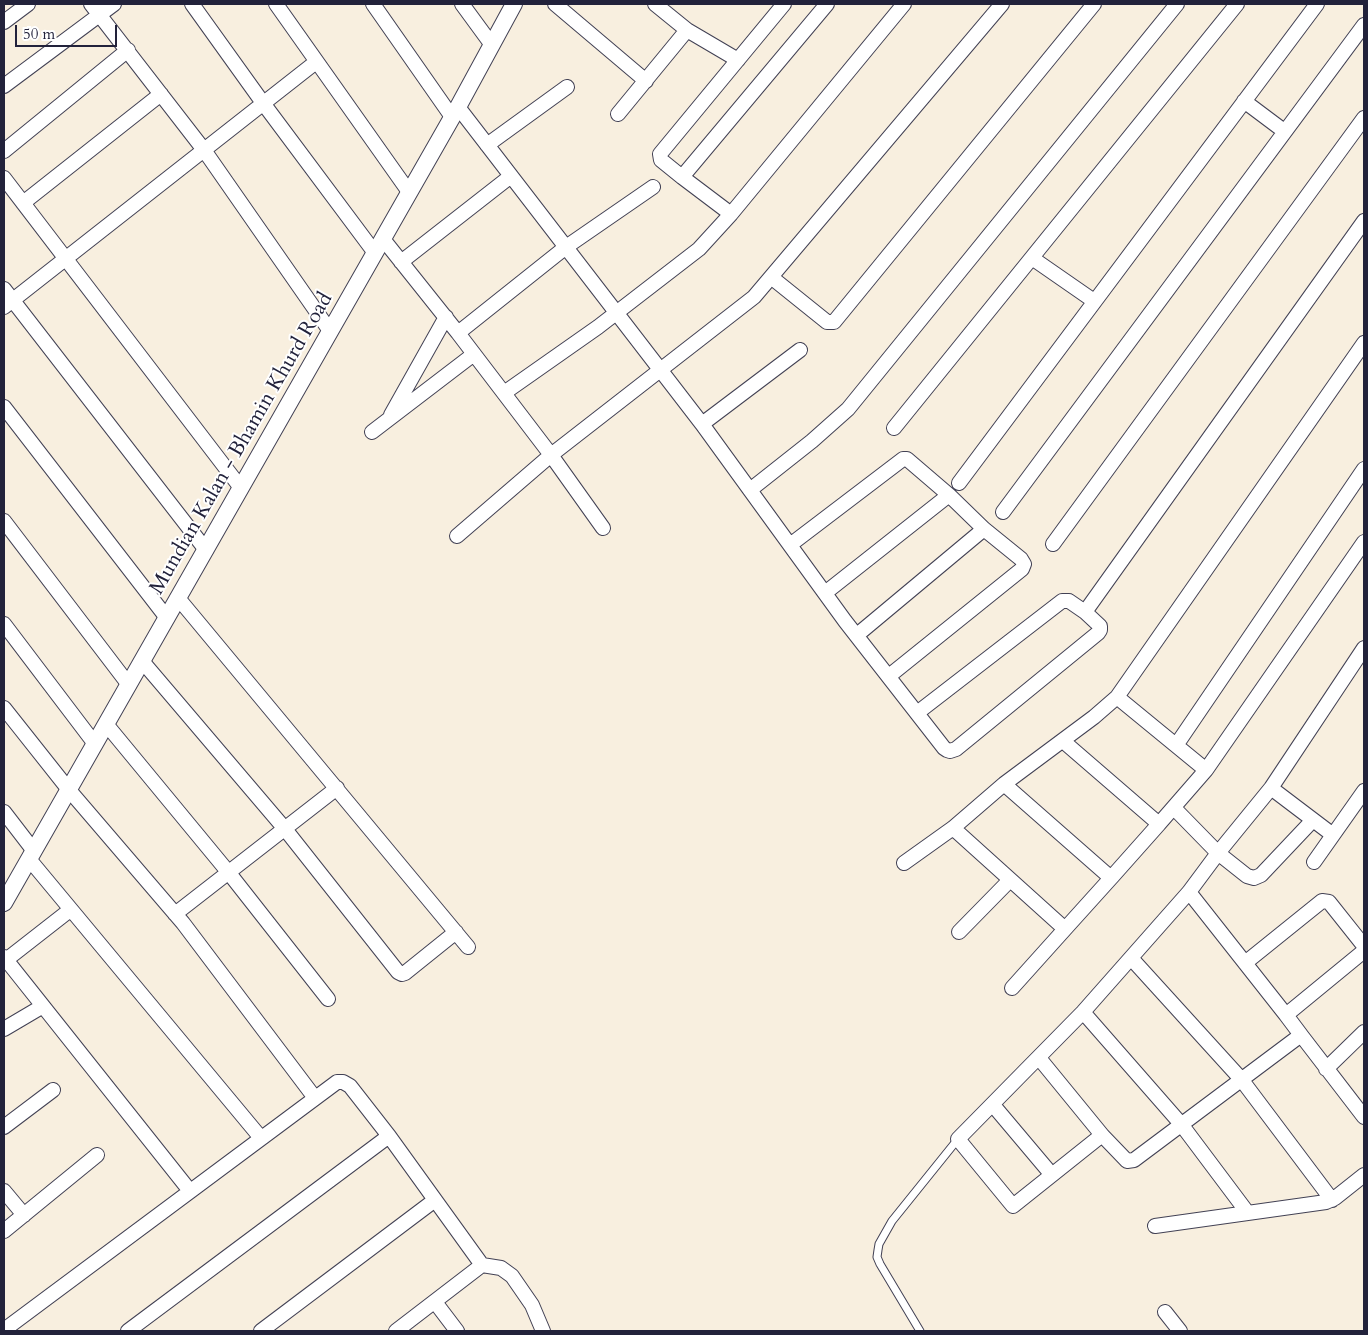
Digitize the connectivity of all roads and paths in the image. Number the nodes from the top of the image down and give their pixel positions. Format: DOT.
graph roads {
  1 [pos="28,4"];
  2 [pos="91,4"];
  3 [pos="114,4"];
  4 [pos="192,4"];
  5 [pos="276,4"];
  6 [pos="373,4"];
  7 [pos="462,4"];
  8 [pos="514,4"];
  9 [pos="555,4"];
  10 [pos="656,4"];
  11 [pos="784,4"];
  12 [pos="828,4"];
  13 [pos="904,4"];
  14 [pos="1002,4"];
  15 [pos="1094,4"];
  16 [pos="1177,4"];
  17 [pos="1237,4"];
  18 [pos="1317,4"];
  19 [pos="100,15"];
  20 [pos="4,22"];
  21 [pos="1364,25"];
  22 [pos="687,30"];
  23 [pos="492,45"];
  24 [pos="128,50"];
  25 [pos="738,60"];
  26 [pos="316,62"];
  27 [pos="646,80"];
  28 [pos="4,86"];
  29 [pos="567,87"];
  30 [pos="161,94"];
  31 [pos="1244,102"];
  32 [pos="263,103"];
  33 [pos="455,112"];
  34 [pos="618,114"];
  35 [pos="1364,118"];
  36 [pos="1284,131"];
  37 [pos="487,145"];
  38 [pos="204,150"];
  39 [pos="4,151"];
  40 [pos="511,176"];
  41 [pos="682,176"];
  42 [pos="4,178"];
  43 [pos="653,187"];
  44 [pos="409,192"];
  45 [pos="23,203"];
  46 [pos="731,214"];
  47 [pos="1364,221"];
  48 [pos="379,246"];
  49 [pos="566,247"];
  50 [pos="65,258"];
  51 [pos="1032,258"];
  52 [pos="401,262"];
  53 [pos="772,277"];
  54 [pos="7,298"];
  55 [pos="1094,301"];
  56 [pos="617,312"];
  57 [pos="446,317"];
  58 [pos="330,331"];
  59 [pos="458,333"];
  60 [pos="1364,342"];
  61 [pos="800,350"];
  62 [pos="474,354"];
  63 [pos="660,369"];
  64 [pos="504,393"];
  65 [pos="4,407"];
  66 [pos="388,420"];
  67 [pos="702,424"];
  68 [pos="894,428"];
  69 [pos="372,432"];
  70 [pos="551,455"];
  71 [pos="1364,469"];
  72 [pos="959,483"];
  73 [pos="241,488"];
  74 [pos="750,490"];
  75 [pos="949,496"];
  76 [pos="1003,512"];
  77 [pos="4,521"];
  78 [pos="603,528"];
  79 [pos="984,529"];
  80 [pos="457,536"];
  81 [pos="1364,542"];
  82 [pos="1054,544"];
  83 [pos="790,545"];
  84 [pos="206,550"];
  85 [pos="825,593"];
  86 [pos="178,598"];
  87 [pos="1085,612"];
  88 [pos="167,618"];
  89 [pos="4,624"];
  90 [pos="857,635"];
  91 [pos="1364,648"];
  92 [pos="142,661"];
  93 [pos="888,676"];
  94 [pos="129,685"];
  95 [pos="1117,696"];
  96 [pos="4,708"];
  97 [pos="917,713"];
  98 [pos="106,724"];
  99 [pos="1063,741"];
  100 [pos="95,744"];
  101 [pos="1177,744"];
  102 [pos="1206,770"];
  103 [pos="1004,784"];
  104 [pos="337,788"];
  105 [pos="1271,788"];
  106 [pos="69,790"];
  107 [pos="1364,791"];
  108 [pos="1174,808"];
  109 [pos="4,812"];
  110 [pos="1313,820"];
  111 [pos="1159,824"];
  112 [pos="953,828"];
  113 [pos="285,829"];
  114 [pos="1332,835"];
  115 [pos="1218,852"];
  116 [pos="31,855"];
  117 [pos="1314,862"];
  118 [pos="904,863"];
  119 [pos="229,873"];
  120 [pos="1111,878"];
  121 [pos="1010,880"];
  122 [pos="1189,892"];
  123 [pos="4,903"];
  124 [pos="70,910"];
  125 [pos="175,914"];
  126 [pos="1065,929"];
  127 [pos="456,932"];
  128 [pos="959,932"];
  129 [pos="1364,946"];
  130 [pos="468,947"];
  131 [pos="1364,951"];
  132 [pos="5,958"];
  133 [pos="1131,958"];
  134 [pos="1245,963"];
  135 [pos="1012,988"];
  136 [pos="328,999"];
  137 [pos="43,1006"];
  138 [pos="1083,1012"];
  139 [pos="1286,1015"];
  140 [pos="4,1029"];
  141 [pos="1364,1032"];
  142 [pos="1301,1035"];
  143 [pos="1038,1058"];
  144 [pos="1326,1069"];
  145 [pos="1241,1079"];
  146 [pos="52,1090"];
  147 [pos="315,1098"];
  148 [pos="1360,1102"];
  149 [pos="993,1105"];
  150 [pos="1364,1117"];
  151 [pos="1181,1124"];
  152 [pos="4,1127"];
  153 [pos="1102,1135"];
  154 [pos="389,1136"];
  155 [pos="262,1138"];
  156 [pos="958,1139"];
  157 [pos="97,1155"];
  158 [pos="1052,1175"];
  159 [pos="1364,1175"];
  160 [pos="4,1191"];
  161 [pos="190,1191"];
  162 [pos="435,1200"];
  163 [pos="1332,1200"];
  164 [pos="1247,1212"];
  165 [pos="24,1215"];
  166 [pos="1155,1226"];
  167 [pos="4,1231"];
  168 [pos="482,1265"];
  169 [pos="435,1302"];
  170 [pos="1165,1312"];
  171 [pos="4,1331"];
  172 [pos="128,1331"];
  173 [pos="261,1331"];
  174 [pos="396,1331"];
  175 [pos="458,1331"];
  176 [pos="542,1331"];
  177 [pos="920,1331"];
  178 [pos="1180,1331"];
  1 -- 20 [label="street"];
  2 -- 19 [label="street"];
  3 -- 19 [label="street"];
  4 -- 32 [label="street"];
  5 -- 26 [label="street"];
  6 -- 33 [label="street"];
  7 -- 23 [label="street"];
  8 -- 23 [label="street, Mundian Kalan - Bhamin Khurd Road"];
  9 -- 27 [label="street"];
  10 -- 22 [label="street"];
  11 -- 25 [label="street"];
  12 -- 41 [label="street"];
  13 -- 46 [label="street"];
  14 -- 53 [label="street"];
  15 -- 53 [label="street"];
  16 -- 74 [label="street"];
  17 -- 51 [label="street"];
  18 -- 31 [label="street"];
  19 -- 24 [label="street"];
  19 -- 28 [label="street"];
  21 -- 36 [label="street"];
  22 -- 25 [label="street"];
  22 -- 27 [label="street"];
  23 -- 33 [label="street, Mundian Kalan - Bhamin Khurd Road"];
  24 -- 30 [label="street"];
  24 -- 39 [label="street"];
  25 -- 41 [label="street"];
  26 -- 32 [label="street"];
  26 -- 44 [label="street"];
  27 -- 34 [label="street"];
  29 -- 37 [label="street"];
  30 -- 38 [label="street"];
  30 -- 45 [label="street"];
  31 -- 36 [label="street"];
  31 -- 55 [label="street"];
  32 -- 38 [label="street"];
  32 -- 48 [label="street"];
  33 -- 37 [label="street"];
  33 -- 44 [label="street, Mundian Kalan - Bhamin Khurd Road"];
  35 -- 82 [label="street"];
  36 -- 76 [label="street"];
  37 -- 40 [label="street"];
  38 -- 50 [label="street"];
  38 -- 58 [label="street"];
  40 -- 49 [label="street"];
  40 -- 52 [label="street"];
  41 -- 46 [label="street"];
  42 -- 45 [label="street"];
  43 -- 49 [label="street"];
  44 -- 48 [label="street, Mundian Kalan - Bhamin Khurd Road"];
  45 -- 50 [label="street"];
  46 -- 56 [label="street"];
  47 -- 87 [label="street"];
  48 -- 52 [label="street"];
  48 -- 58 [label="street, Mundian Kalan - Bhamin Khurd Road"];
  49 -- 56 [label="street"];
  49 -- 59 [label="street"];
  50 -- 54 [label="street"];
  50 -- 73 [label="street"];
  51 -- 55 [label="street"];
  51 -- 68 [label="street"];
  52 -- 57 [label="street"];
  53 -- 63 [label="street"];
  54 -- 84 [label="street"];
  55 -- 72 [label="street"];
  56 -- 63 [label="street"];
  56 -- 64 [label="street"];
  57 -- 59 [label="street"];
  57 -- 66 [label="street"];
  58 -- 73 [label="street, Mundian Kalan - Bhamin Khurd Road"];
  59 -- 62 [label="street"];
  60 -- 95 [label="street"];
  61 -- 67 [label="street"];
  62 -- 64 [label="street"];
  62 -- 66 [label="street"];
  63 -- 67 [label="street"];
  63 -- 70 [label="street"];
  64 -- 70 [label="street"];
  65 -- 88 [label="street"];
  66 -- 69 [label="street"];
  67 -- 74 [label="street"];
  70 -- 78 [label="street"];
  70 -- 80 [label="street"];
  71 -- 101 [label="street"];
  73 -- 84 [label="street, Mundian Kalan - Bhamin Khurd Road"];
  74 -- 83 [label="street"];
  75 -- 79 [label="street"];
  75 -- 83 [label="street"];
  75 -- 85 [label="street"];
  77 -- 94 [label="street"];
  79 -- 90 [label="street"];
  79 -- 93 [label="street"];
  81 -- 102 [label="street"];
  83 -- 85 [label="street"];
  84 -- 86 [label="street, Mundian Kalan - Bhamin Khurd Road"];
  85 -- 90 [label="street"];
  86 -- 88 [label="street, Mundian Kalan - Bhamin Khurd Road"];
  86 -- 104 [label="street"];
  87 -- 97 [label="street"];
  87 -- 97 [label="street"];
  88 -- 92 [label="street, Mundian Kalan - Bhamin Khurd Road"];
  89 -- 100 [label="street"];
  90 -- 93 [label="street"];
  91 -- 105 [label="street"];
  92 -- 94 [label="street, Mundian Kalan - Bhamin Khurd Road"];
  92 -- 113 [label="street"];
  93 -- 97 [label="street"];
  94 -- 98 [label="street, Mundian Kalan - Bhamin Khurd Road"];
  95 -- 99 [label="street"];
  95 -- 101 [label="street"];
  96 -- 106 [label="street"];
  98 -- 100 [label="street, Mundian Kalan - Bhamin Khurd Road"];
  98 -- 119 [label="street"];
  99 -- 103 [label="street"];
  99 -- 111 [label="street"];
  100 -- 106 [label="street, Mundian Kalan - Bhamin Khurd Road"];
  101 -- 102 [label="street"];
  102 -- 108 [label="street"];
  103 -- 112 [label="street"];
  103 -- 120 [label="street"];
  104 -- 113 [label="street"];
  104 -- 127 [label="street"];
  105 -- 110 [label="street"];
  105 -- 115 [label="street"];
  106 -- 116 [label="street, Mundian Kalan - Bhamin Khurd Road"];
  106 -- 125 [label="street"];
  107 -- 114 [label="street"];
  108 -- 111 [label="street"];
  108 -- 115 [label="street"];
  109 -- 116 [label="street"];
  110 -- 114 [label="street"];
  110 -- 115 [label="street"];
  111 -- 120 [label="street"];
  112 -- 118 [label="street"];
  112 -- 121 [label="street"];
  113 -- 119 [label="street"];
  113 -- 127 [label="street"];
  114 -- 117 [label="street"];
  115 -- 122 [label="street"];
  116 -- 123 [label="street, Mundian Kalan - Bhamin Khurd Road"];
  116 -- 124 [label="street"];
  119 -- 125 [label="street"];
  119 -- 136 [label="street"];
  120 -- 126 [label="street"];
  121 -- 126 [label="street"];
  121 -- 128 [label="street"];
  122 -- 133 [label="street"];
  122 -- 134 [label="street"];
  124 -- 132 [label="street"];
  124 -- 155 [label="street"];
  125 -- 147 [label="street"];
  126 -- 135 [label="street"];
  127 -- 130 [label="street"];
  129 -- 134 [label="street"];
  131 -- 139 [label="street"];
  132 -- 137 [label="street"];
  133 -- 138 [label="street"];
  133 -- 145 [label="street"];
  134 -- 139 [label="street"];
  137 -- 140 [label="street"];
  137 -- 161 [label="street"];
  138 -- 143 [label="street"];
  138 -- 151 [label="street"];
  139 -- 142 [label="street"];
  141 -- 144 [label="street"];
  142 -- 144 [label="street"];
  142 -- 145 [label="street"];
  143 -- 149 [label="street"];
  143 -- 153 [label="street"];
  144 -- 148 [label="street"];
  145 -- 151 [label="street"];
  145 -- 163 [label="street"];
  146 -- 152 [label="street"];
  147 -- 154 [label="street"];
  147 -- 155 [label="street"];
  148 -- 150 [label="street"];
  149 -- 156 [label="street"];
  149 -- 158 [label="street"];
  151 -- 153 [label="street"];
  151 -- 164 [label="street"];
  153 -- 158 [label="street"];
  154 -- 162 [label="street"];
  154 -- 172 [label="street"];
  155 -- 161 [label="street"];
  156 -- 158 [label="street"];
  156 -- 177 [label="lane"];
  157 -- 165 [label="street"];
  159 -- 163 [label="street"];
  160 -- 165 [label="street"];
  161 -- 171 [label="street"];
  162 -- 168 [label="street"];
  162 -- 173 [label="street"];
  163 -- 164 [label="street"];
  164 -- 166 [label="street"];
  165 -- 167 [label="street"];
  168 -- 169 [label="street"];
  168 -- 176 [label="street"];
  169 -- 174 [label="street"];
  169 -- 175 [label="street"];
  170 -- 178 [label="street"];
}
